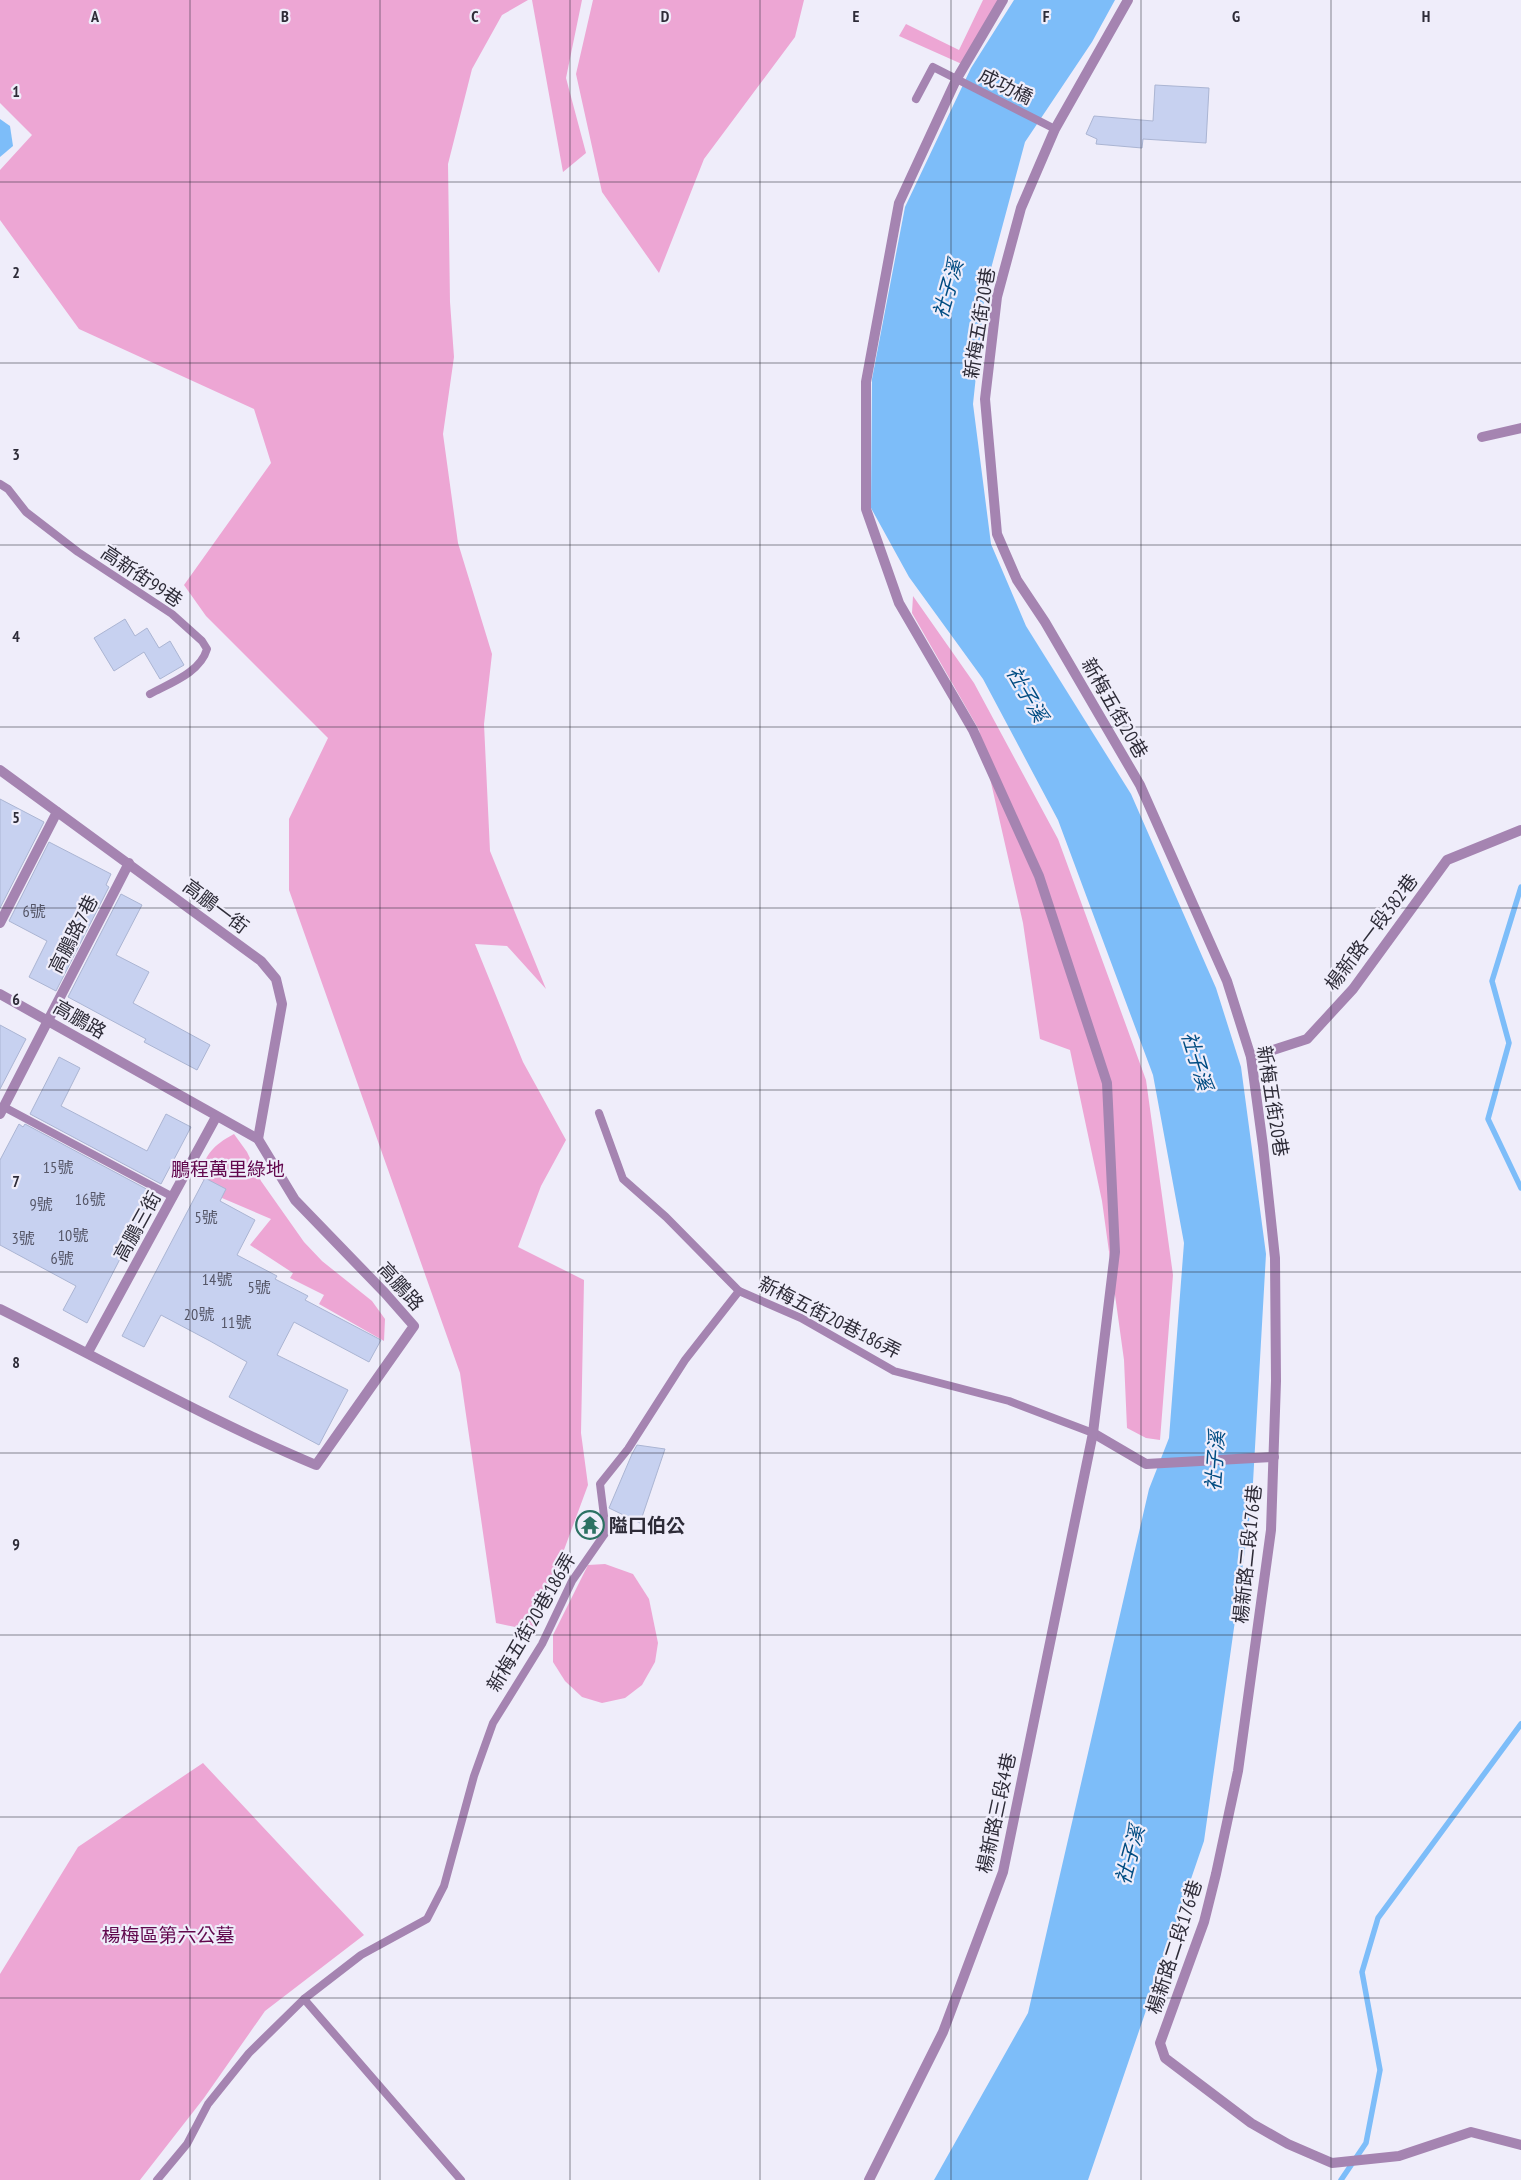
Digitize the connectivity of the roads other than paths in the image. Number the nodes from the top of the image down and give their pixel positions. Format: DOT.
graph roads {
  1 [pos="1003,0"];
  2 [pos="1128,0"];
  3 [pos="956,80"];
  4 [pos="916,98"];
  5 [pos="1054,129"];
  6 [pos="1521,428"];
  7 [pos="1482,437"];
  8 [pos="0,484"];
  9 [pos="150,694"];
  10 [pos="0,770"];
  11 [pos="57,812"];
  12 [pos="1521,830"];
  13 [pos="129,863"];
  14 [pos="0,923"];
  15 [pos="0,994"];
  16 [pos="49,1021"];
  17 [pos="1251,1057"];
  18 [pos="2,1110"];
  19 [pos="599,1113"];
  20 [pos="216,1117"];
  21 [pos="258,1139"];
  22 [pos="173,1197"];
  23 [pos="739,1291"];
  24 [pos="0,1309"];
  25 [pos="88,1352"];
  26 [pos="1092,1433"];
  27 [pos="1274,1458"];
  28 [pos="304,1998"];
  29 [pos="1521,2145"];
  30 [pos="157,2180"];
  31 [pos="462,2180"];
  32 [pos="869,2180"];
  1 -- 3 [label="street, 楊新路三段4巷"];
  2 -- 5 [label="street, 新梅五街20巷"];
  3 -- 4 [label="lane, 成功橋"];
  3 -- 5 [label="lane, 成功橋"];
  3 -- 26 [label="street, 楊新路三段4巷"];
  5 -- 17 [label="street, 新梅五街20巷"];
  6 -- 7 [label="street"];
  8 -- 9 [label="lane, 高新街99巷"];
  10 -- 11 [label="street, 高鵬一街"];
  11 -- 13 [label="street, 高鵬一街"];
  11 -- 14 [label="street"];
  12 -- 17 [label="street, 楊新路一段382巷"];
  13 -- 16 [label="street, 高鵬路7巷"];
  13 -- 21 [label="street, 高鵬一街"];
  15 -- 16 [label="street, 高鵬路"];
  16 -- 18 [label="street, 高鵬路7巷"];
  16 -- 20 [label="street, 高鵬路"];
  17 -- 27 [label="street, 新梅五街20巷"];
  18 -- 22 [label="lane"];
  19 -- 23 [label="lane"];
  20 -- 21 [label="street, 高鵬路"];
  20 -- 22 [label="street, 高鵬三街"];
  21 -- 25 [label="street, 高鵬路"];
  22 -- 25 [label="street, 高鵬三街"];
  23 -- 26 [label="lane, 新梅五街20巷186弄"];
  23 -- 28 [label="lane, 新梅五街20巷186弄"];
  24 -- 25 [label="street, 高鵬路"];
  26 -- 27 [label="street, 新梅五街20巷186弄"];
  26 -- 32 [label="street, 楊新路三段4巷"];
  27 -- 29 [label="street, 楊新路二段176巷"];
  28 -- 30 [label="lane, 新梅五街20巷186弄"];
  28 -- 31 [label="lane"];
}
